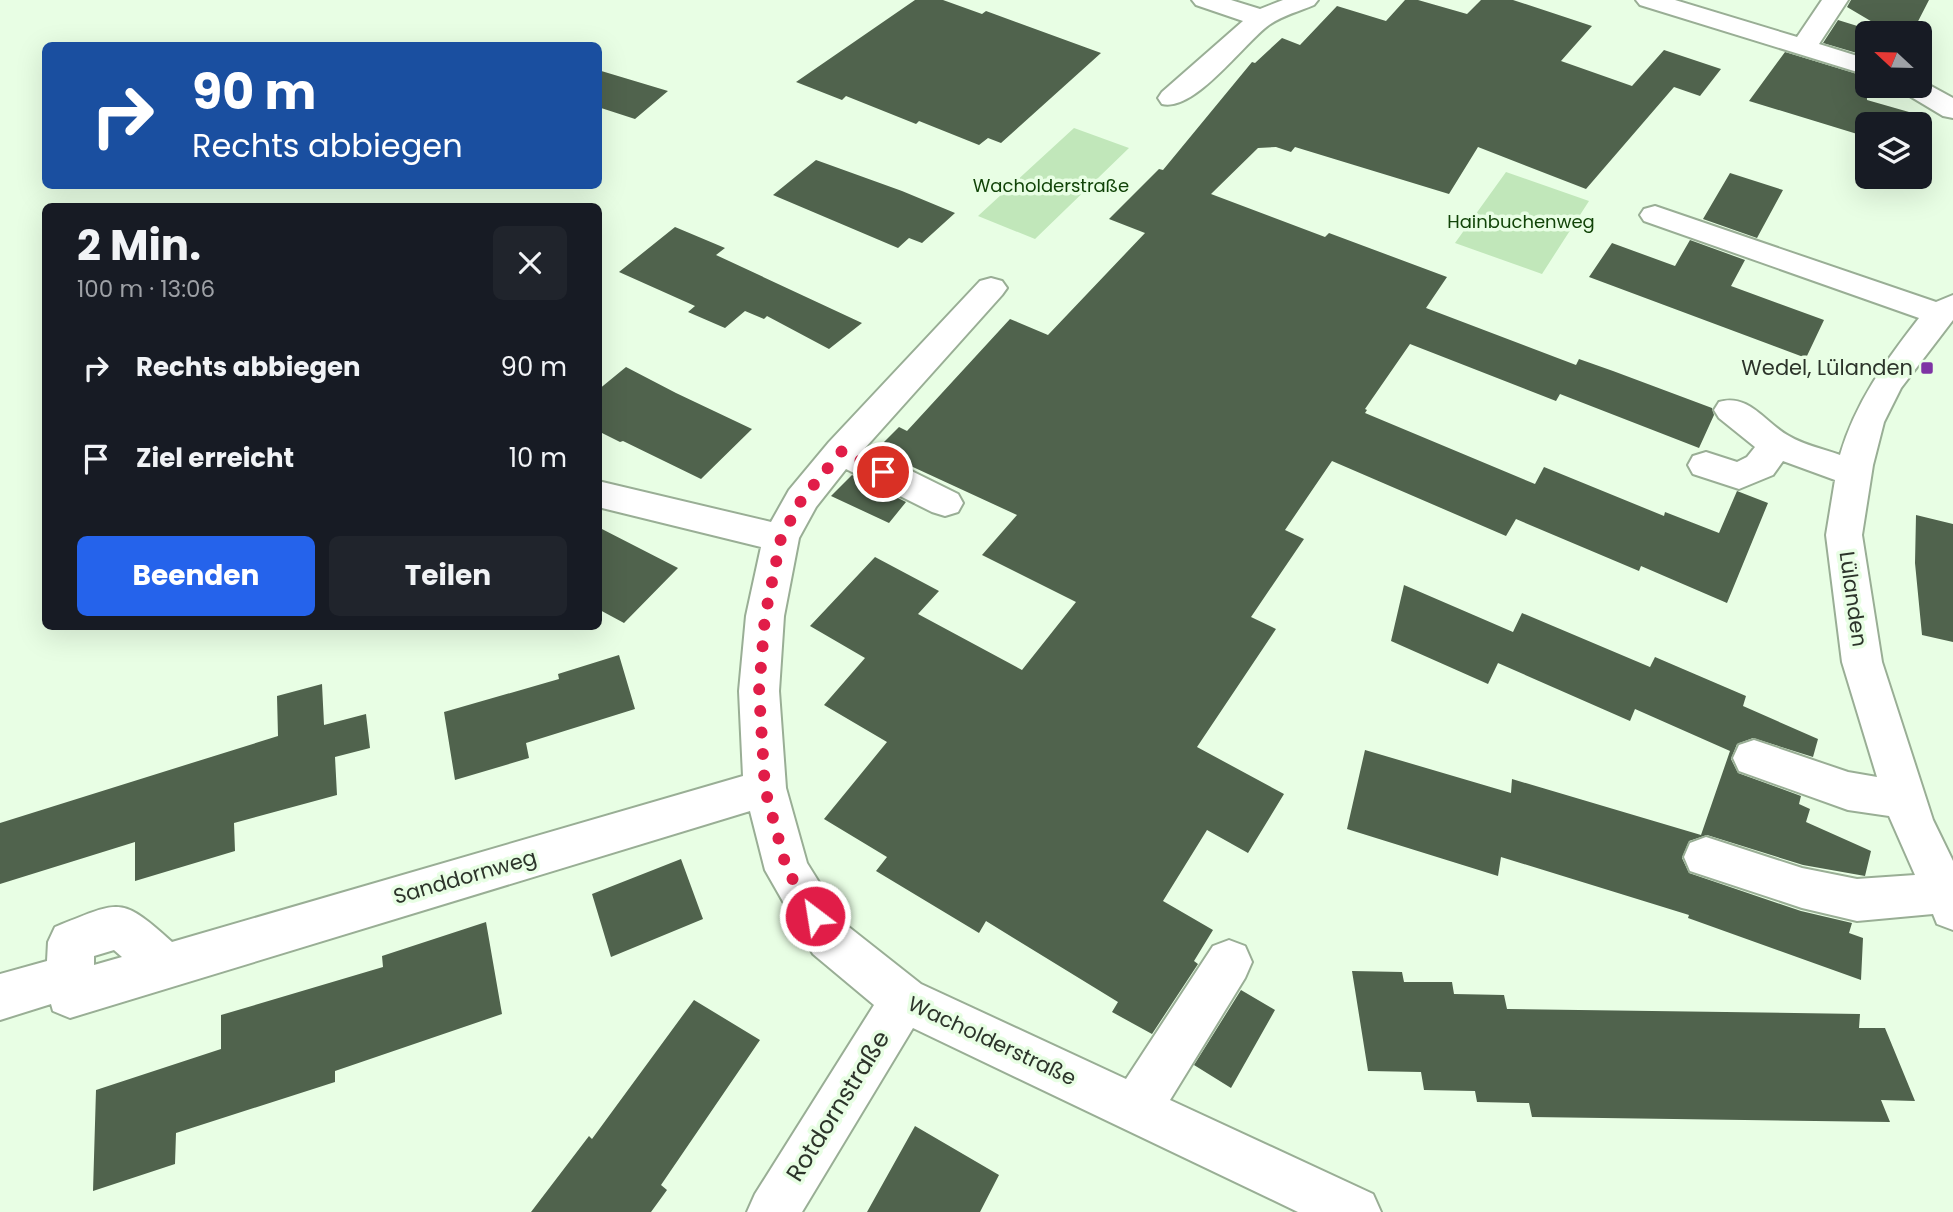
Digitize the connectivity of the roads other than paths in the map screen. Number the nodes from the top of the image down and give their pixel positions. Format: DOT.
graph roads {
  1 [pos="1205,0"];
  2 [pos="1305,0"];
  3 [pos="1649,0"];
  4 [pos="1835,0"];
  5 [pos="1261,19"];
  6 [pos="1804,46"];
  7 [pos="1855,63"];
  8 [pos="1932,97"];
  9 [pos="1172,98"];
  10 [pos="1953,110"];
  11 [pos="1655,215"];
  12 [pos="991,288"];
  13 [pos="1946,309"];
  14 [pos="1731,410"];
  15 [pos="1776,445"];
  16 [pos="842,451"];
  17 [pos="1706,465"];
  18 [pos="1854,473"];
  19 [pos="602,495"];
  20 [pos="945,503"];
  21 [pos="781,538"];
  22 [pos="1754,758"];
  23 [pos="765,789"];
  24 [pos="1906,800"];
  25 [pos="1706,857"];
  26 [pos="1948,901"];
  27 [pos="1229,962"];
  28 [pos="0,997"];
  29 [pos="904,1000"];
  30 [pos="1136,1110"];
  31 [pos="1334,1208"];
  32 [pos="773,1212"];
  1 -- 5 [label="street"];
  2 -- 5 [label="street"];
  3 -- 6 [label="street"];
  4 -- 6 [label="street"];
  5 -- 9 [label="street"];
  6 -- 7 [label="street"];
  8 -- 10 [label="street"];
  11 -- 13 [label="street"];
  12 -- 16 [label="street, Wacholderstraße"];
  13 -- 18 [label="street, Lülanden"];
  14 -- 15 [label="street"];
  15 -- 17 [label="street"];
  15 -- 18 [label="street"];
  16 -- 20 [label="street"];
  16 -- 21 [label="street, Wacholderstraße"];
  18 -- 24 [label="street, Lülanden"];
  19 -- 21 [label="street"];
  21 -- 23 [label="street, Wacholderstraße"];
  22 -- 24 [label="street"];
  23 -- 28 [label="street, Sanddornweg"];
  23 -- 29 [label="street, Wacholderstraße"];
  24 -- 26 [label="street, Lülanden"];
  25 -- 26 [label="street"];
  27 -- 30 [label="street"];
  29 -- 30 [label="street, Wacholderstraße"];
  29 -- 32 [label="street, Rotdornstraße"];
  30 -- 31 [label="street, Wacholderstraße"];
}
